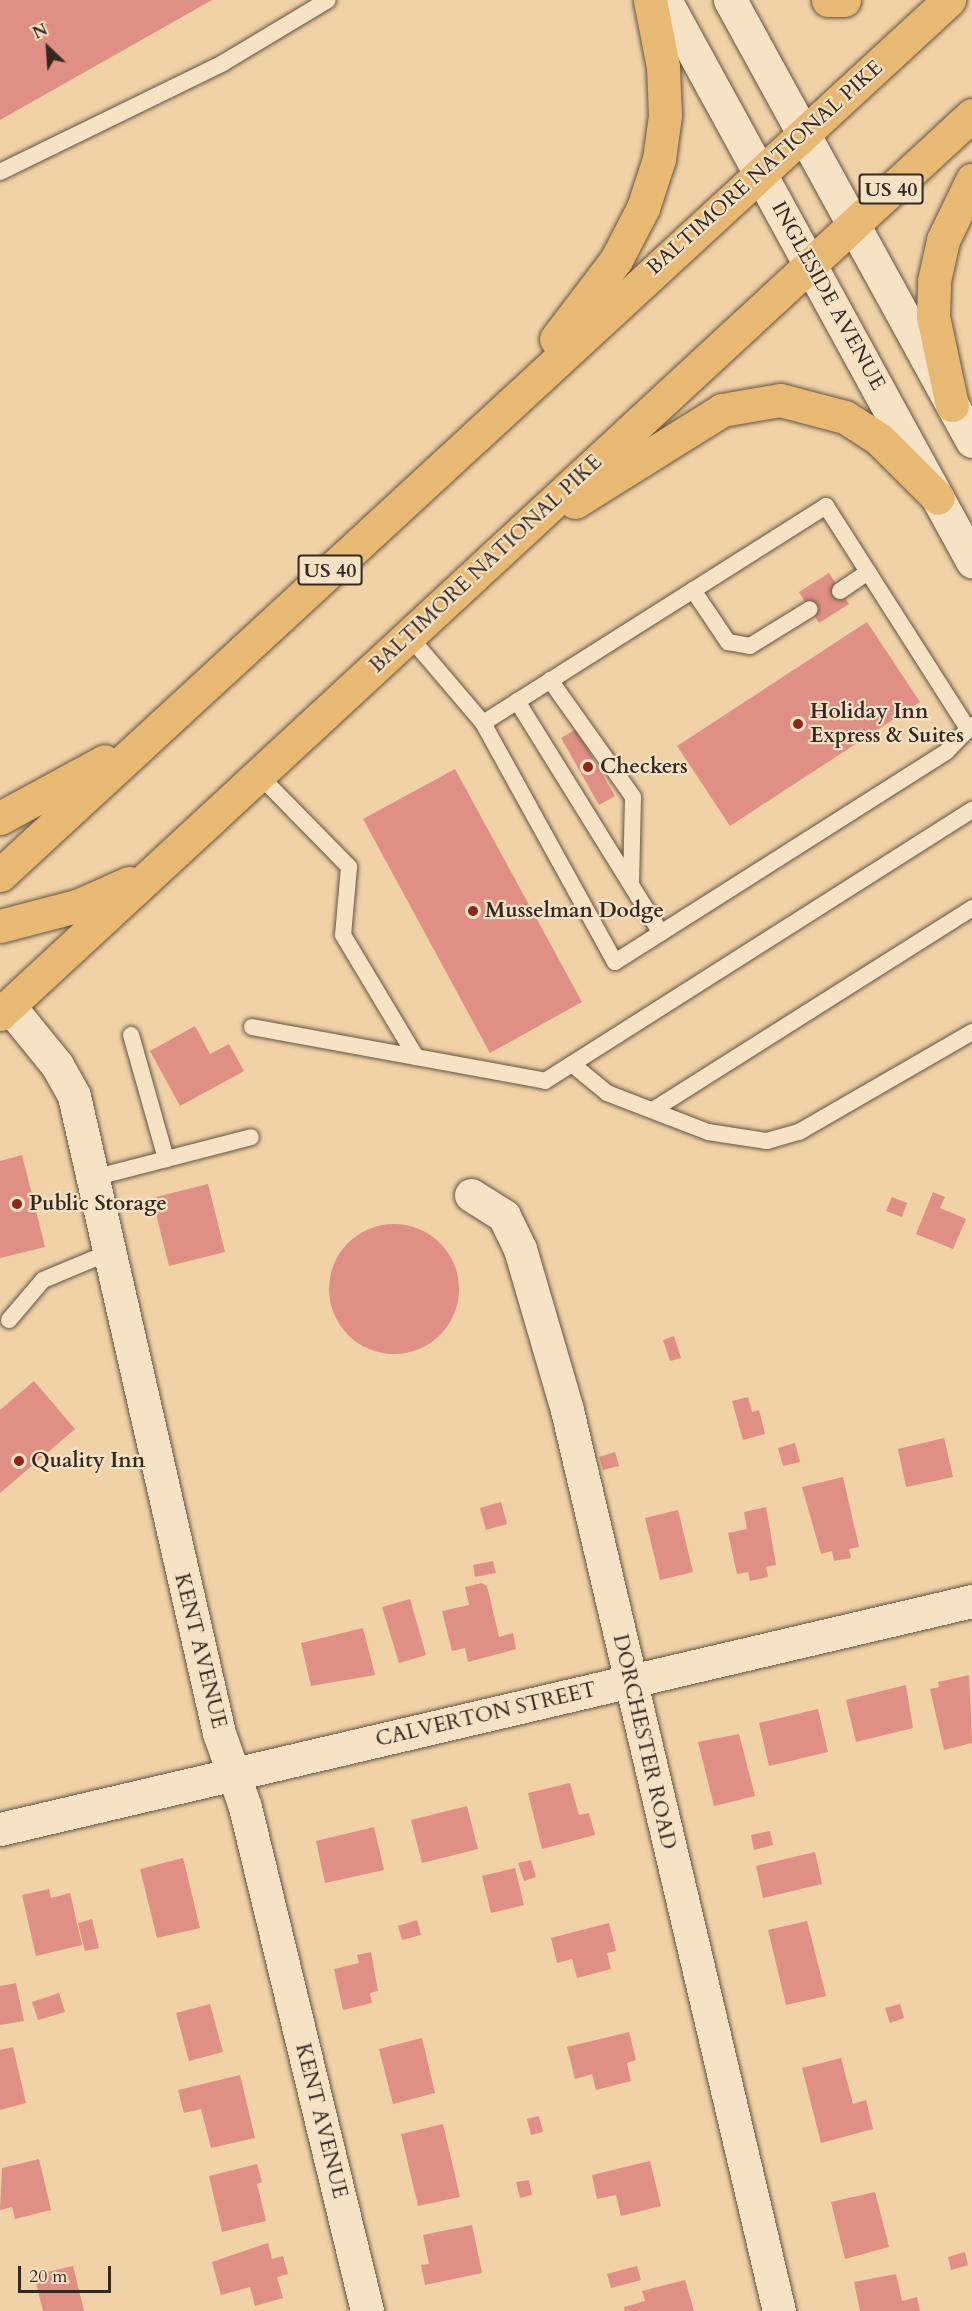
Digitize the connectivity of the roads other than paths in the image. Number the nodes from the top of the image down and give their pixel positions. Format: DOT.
graph roads {
  1 [pos="328,0"];
  2 [pos="650,0"];
  3 [pos="665,0"];
  4 [pos="730,0"];
  5 [pos="828,0"];
  6 [pos="844,0"];
  7 [pos="949,0"];
  8 [pos="972,115"];
  9 [pos="803,134"];
  10 [pos="760,171"];
  11 [pos="0,172"];
  12 [pos="972,180"];
  13 [pos="852,226"];
  14 [pos="810,263"];
  15 [pos="952,405"];
  16 [pos="502,410"];
  17 [pos="972,441"];
  18 [pos="938,498"];
  19 [pos="496,554"];
  20 [pos="972,561"];
  21 [pos="868,572"];
  22 [pos="693,590"];
  23 [pos="840,591"];
  24 [pos="810,609"];
  25 [pos="409,636"];
  26 [pos="550,680"];
  27 [pos="518,701"];
  28 [pos="483,723"];
  29 [pos="970,727"];
  30 [pos="159,730"];
  31 [pos="259,775"];
  32 [pos="972,810"];
  33 [pos="0,818"];
  34 [pos="152,873"];
  35 [pos="0,875"];
  36 [pos="631,884"];
  37 [pos="972,908"];
  38 [pos="0,926"];
  39 [pos="661,933"];
  40 [pos="4,1010"];
  41 [pos="252,1028"];
  42 [pos="972,1032"];
  43 [pos="130,1035"];
  44 [pos="416,1057"];
  45 [pos="572,1064"];
  46 [pos="653,1110"];
  47 [pos="251,1137"];
  48 [pos="166,1159"];
  49 [pos="93,1178"];
  50 [pos="471,1195"];
  51 [pos="110,1252"];
  52 [pos="3,1321"];
  53 [pos="972,1601"];
  54 [pos="629,1682"];
  55 [pos="232,1771"];
  56 [pos="0,1829"];
  57 [pos="368,2311"];
  58 [pos="779,2311"];
  1 -- 11 [label="lane"];
  2 -- 16 [label="main road"];
  3 -- 10 [label="street, INGLESIDE AVENUE"];
  4 -- 9 [label="street"];
  5 -- 6 [label="main road"];
  7 -- 9 [label="main road, BALTIMORE NATIONAL PIKE / US 40"];
  8 -- 13 [label="main road, BALTIMORE NATIONAL PIKE / US 40"];
  9 -- 10 [label="main road, BALTIMORE NATIONAL PIKE / US 40"];
  9 -- 13 [label="street"];
  10 -- 14 [label="street, INGLESIDE AVENUE"];
  10 -- 16 [label="main road, BALTIMORE NATIONAL PIKE / US 40"];
  12 -- 15 [label="main road"];
  13 -- 14 [label="main road, BALTIMORE NATIONAL PIKE / US 40"];
  13 -- 15 [label="street"];
  14 -- 18 [label="street, INGLESIDE AVENUE"];
  14 -- 19 [label="main road, BALTIMORE NATIONAL PIKE / US 40"];
  15 -- 17 [label="street"];
  16 -- 30 [label="main road, BALTIMORE NATIONAL PIKE / US 40"];
  18 -- 19 [label="main road"];
  18 -- 20 [label="street, INGLESIDE AVENUE"];
  19 -- 25 [label="main road, BALTIMORE NATIONAL PIKE / US 40"];
  21 -- 22 [label="lane"];
  21 -- 23 [label="lane"];
  21 -- 29 [label="lane"];
  22 -- 24 [label="lane"];
  22 -- 26 [label="lane"];
  25 -- 28 [label="lane"];
  25 -- 31 [label="main road, BALTIMORE NATIONAL PIKE / US 40"];
  26 -- 27 [label="lane"];
  26 -- 36 [label="lane"];
  27 -- 28 [label="lane"];
  27 -- 36 [label="lane"];
  28 -- 39 [label="lane"];
  29 -- 39 [label="lane"];
  30 -- 33 [label="main road"];
  30 -- 35 [label="main road, BALTIMORE NATIONAL PIKE / US 40"];
  31 -- 34 [label="main road, BALTIMORE NATIONAL PIKE / US 40"];
  31 -- 44 [label="lane"];
  32 -- 45 [label="lane"];
  34 -- 38 [label="main road"];
  34 -- 40 [label="main road, BALTIMORE NATIONAL PIKE / US 40"];
  36 -- 39 [label="lane"];
  37 -- 46 [label="lane"];
  40 -- 49 [label="street, KENT AVENUE"];
  41 -- 44 [label="lane"];
  42 -- 46 [label="lane"];
  43 -- 48 [label="lane"];
  44 -- 45 [label="lane"];
  45 -- 46 [label="lane"];
  47 -- 48 [label="lane"];
  48 -- 49 [label="lane"];
  49 -- 51 [label="street, KENT AVENUE"];
  50 -- 54 [label="street, DORCHESTER ROAD"];
  51 -- 52 [label="lane"];
  51 -- 55 [label="street, KENT AVENUE"];
  53 -- 54 [label="street, CALVERTON STREET"];
  54 -- 55 [label="street, CALVERTON STREET"];
  54 -- 58 [label="street, DORCHESTER ROAD"];
  55 -- 56 [label="street, CALVERTON STREET"];
  55 -- 57 [label="street, KENT AVENUE"];
}
